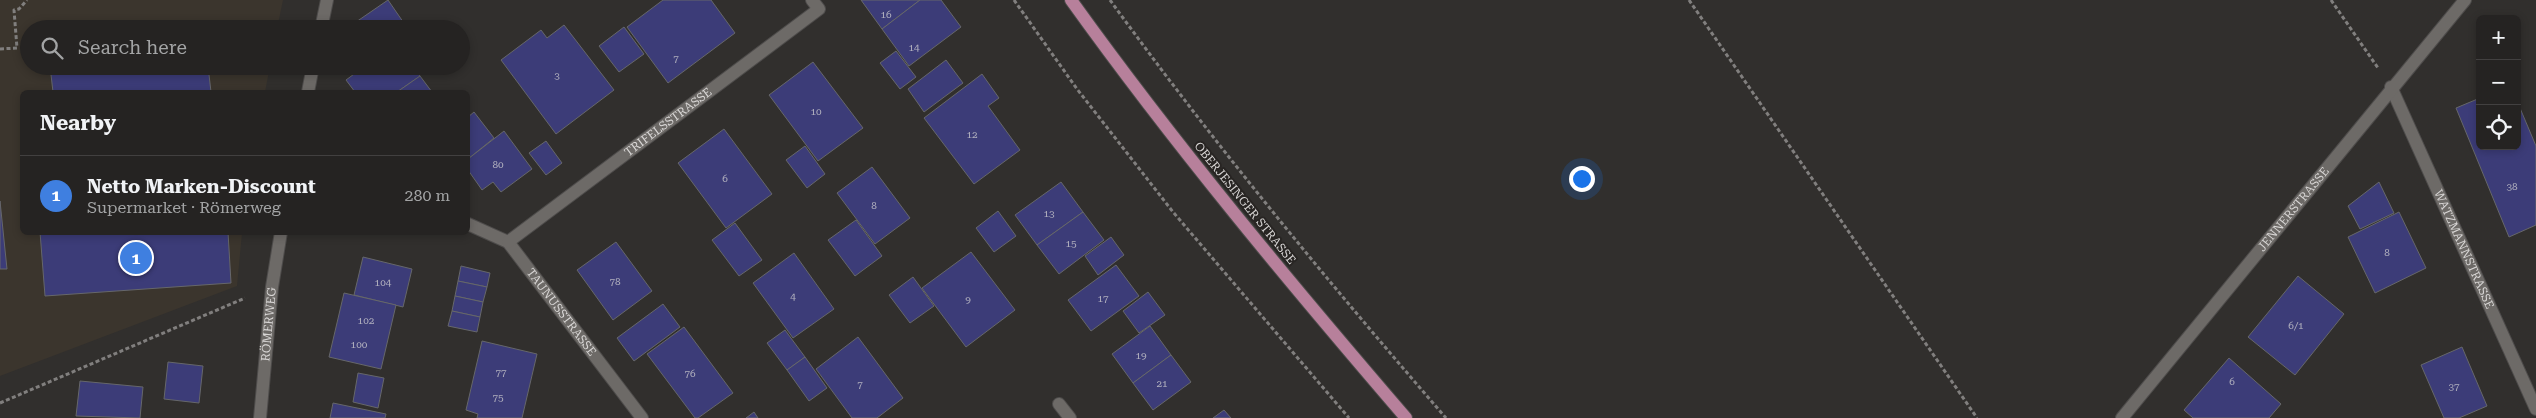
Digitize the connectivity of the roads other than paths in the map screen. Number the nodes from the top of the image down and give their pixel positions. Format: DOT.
graph roads {
  1 [pos="327,0"];
  2 [pos="812,0"];
  3 [pos="1071,0"];
  4 [pos="2465,0"];
  5 [pos="323,20"];
  6 [pos="311,75"];
  7 [pos="2391,87"];
  8 [pos="308,90"];
  9 [pos="470,225"];
  10 [pos="281,235"];
  11 [pos="508,242"];
  12 [pos="1059,404"];
  13 [pos="2536,409"];
  14 [pos="260,418"];
  15 [pos="642,418"];
  16 [pos="1070,418"];
  17 [pos="1406,418"];
  18 [pos="2122,418"];
  1 -- 5 [label="street"];
  2 -- 11 [label="street, TRIFELSSTRASSE"];
  3 -- 17 [label="main road, OBERJESINGER STRASSE"];
  4 -- 7 [label="street, JENNERSTRASSE"];
  6 -- 8 [label="street"];
  7 -- 13 [label="street, WATZMANNSTRASSE"];
  7 -- 18 [label="street, JENNERSTRASSE"];
  9 -- 11 [label="street, TAUNUSSTRASSE"];
  10 -- 14 [label="street, RÖMERWEG"];
  11 -- 15 [label="street, TAUNUSSTRASSE"];
  12 -- 16 [label="street"];
}
